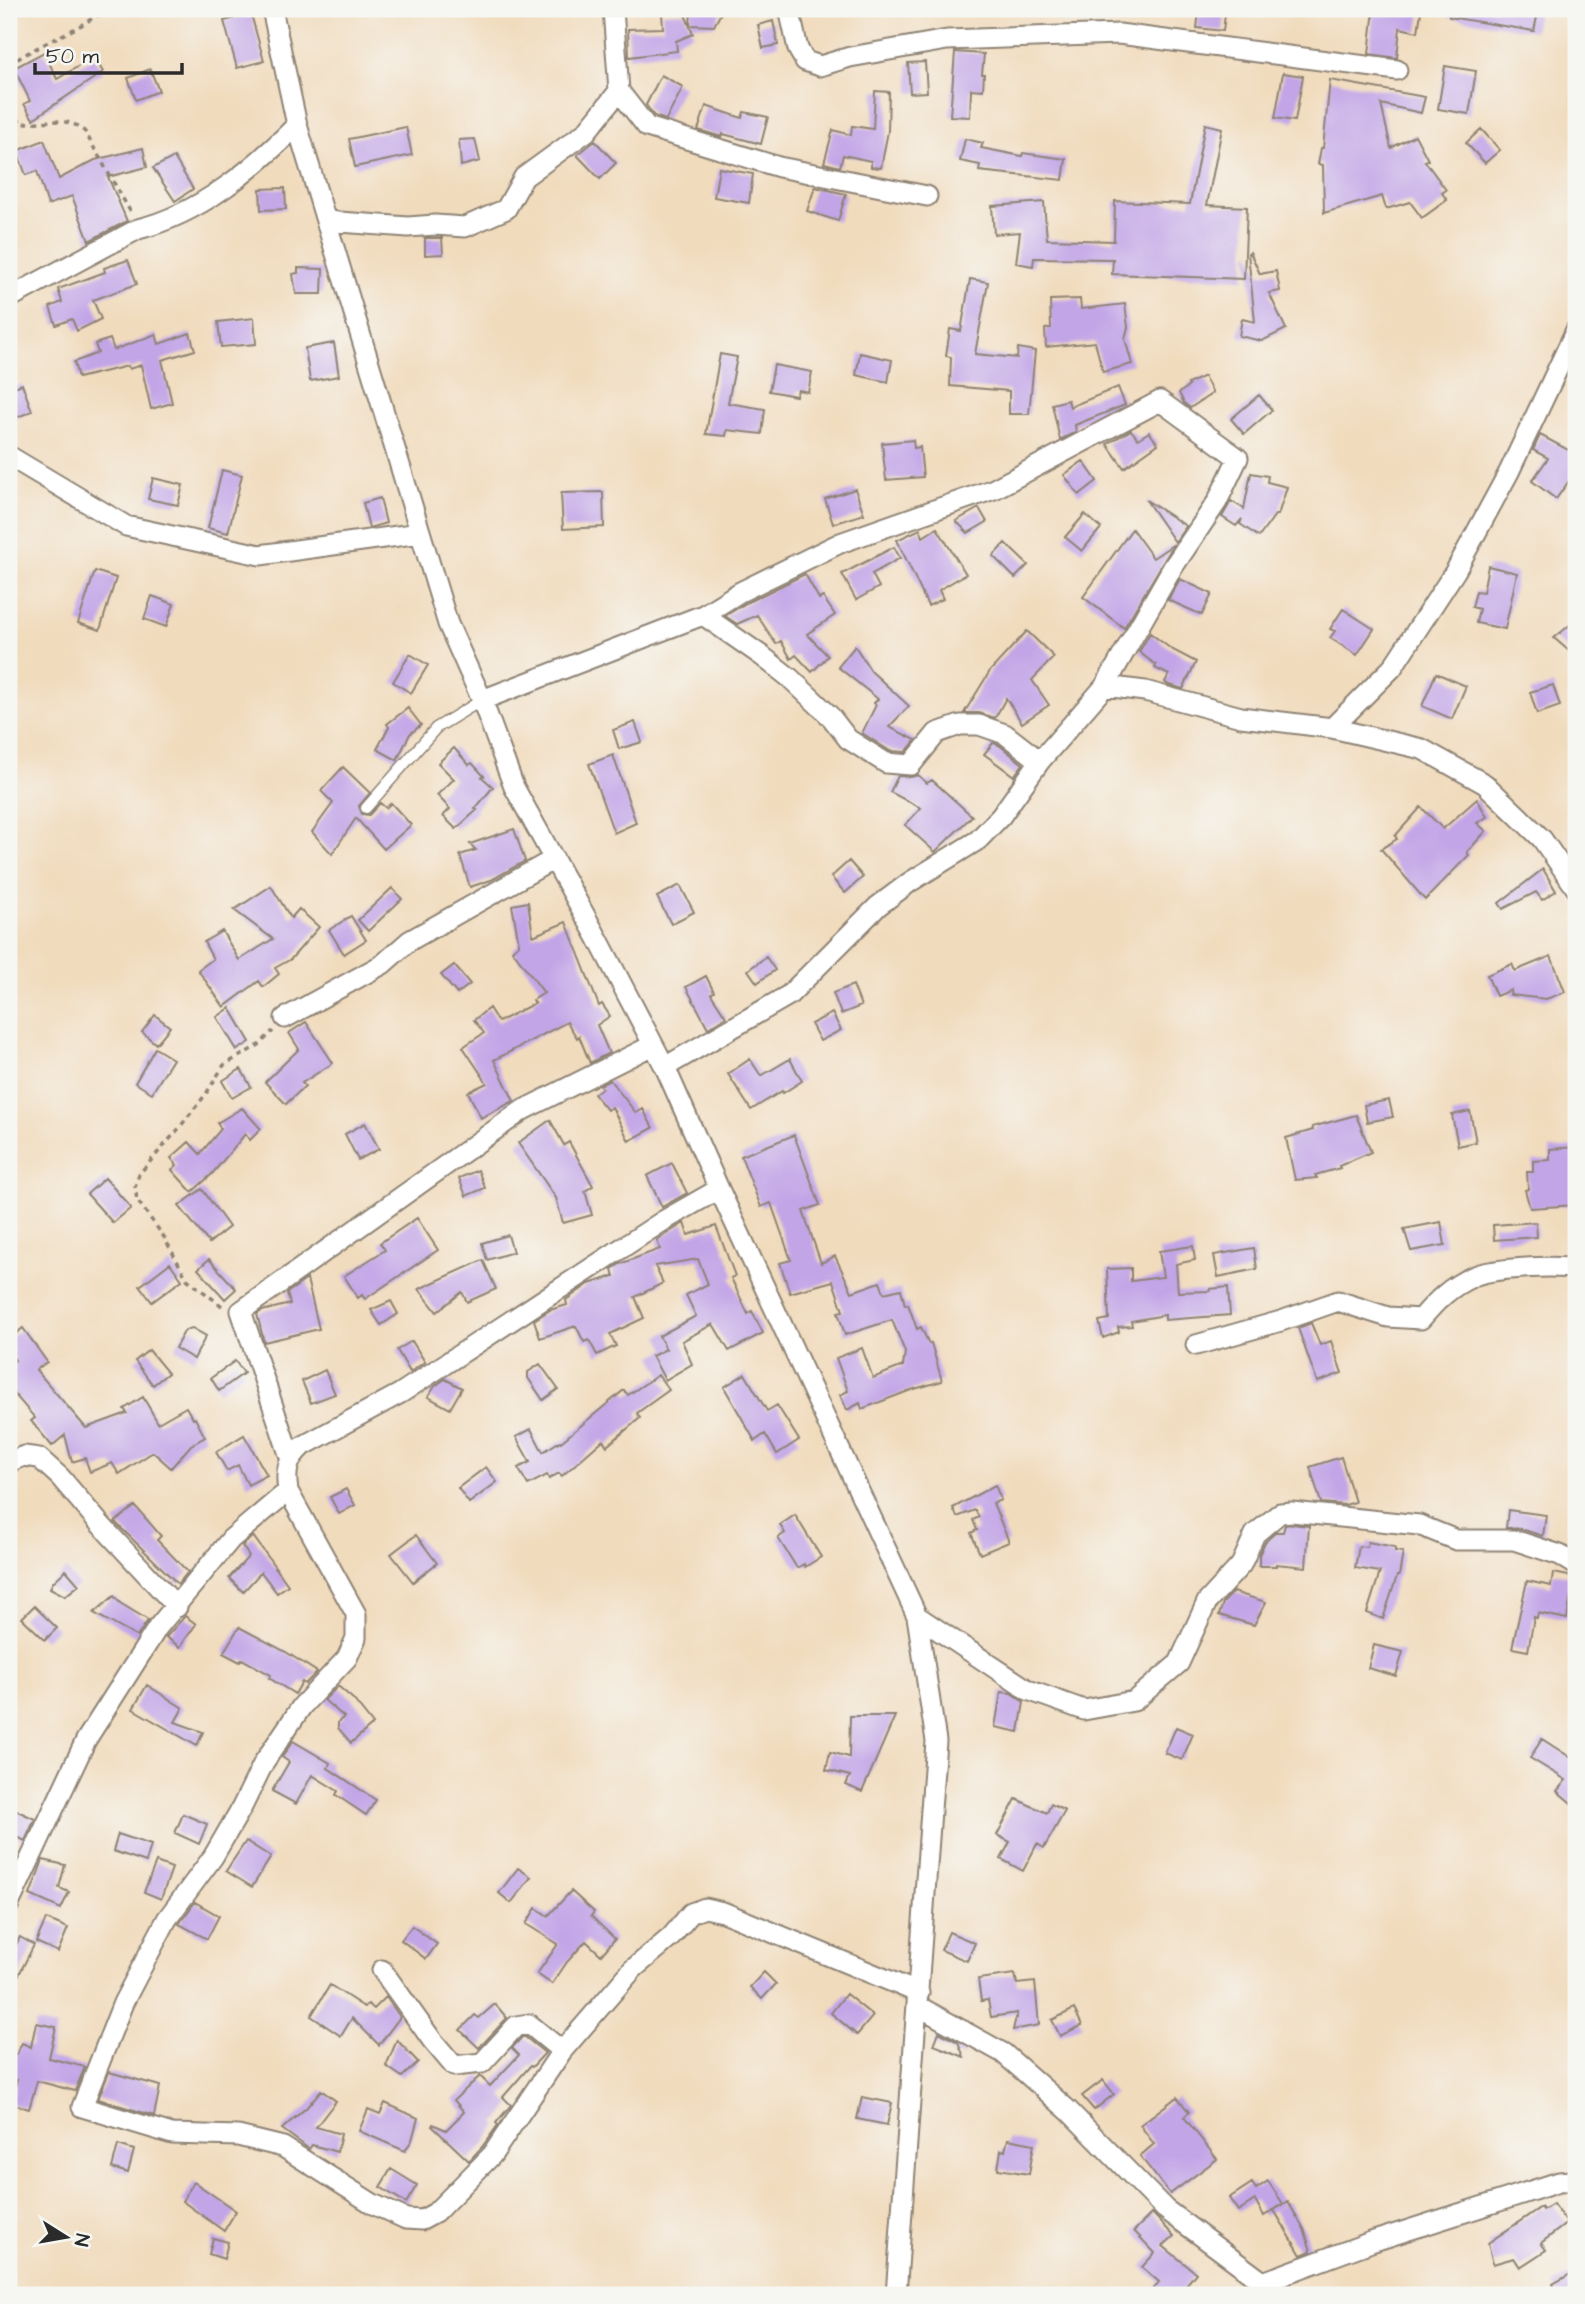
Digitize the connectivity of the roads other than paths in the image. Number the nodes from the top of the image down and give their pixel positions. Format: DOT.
graph roads {
  1 [pos="272,9"];
  2 [pos="613,9"];
  3 [pos="789,9"];
  4 [pos="1397,70"];
  5 [pos="619,91"];
  6 [pos="297,125"];
  7 [pos="927,196"];
  8 [pos="326,221"];
  9 [pos="9,298"];
  10 [pos="1576,330"];
  11 [pos="9,456"];
  12 [pos="420,533"];
  13 [pos="703,615"];
  14 [pos="1105,686"];
  15 [pos="482,700"];
  16 [pos="1332,729"];
  17 [pos="1040,761"];
  18 [pos="366,808"];
  19 [pos="554,859"];
  20 [pos="1576,888"];
  21 [pos="285,1018"];
  22 [pos="653,1045"];
  23 [pos="665,1067"];
  24 [pos="719,1189"];
  25 [pos="1576,1269"];
  26 [pos="1196,1345"];
  27 [pos="290,1457"];
  28 [pos="9,1462"];
  29 [pos="288,1491"];
  30 [pos="1576,1565"];
  31 [pos="177,1607"];
  32 [pos="916,1616"];
  33 [pos="9,1904"];
  34 [pos="382,1969"];
  35 [pos="918,1999"];
  36 [pos="562,2051"];
  37 [pos="1576,2184"];
  38 [pos="896,2295"];
  1 -- 6 [label="street"];
  2 -- 5 [label="street"];
  3 -- 4 [label="street"];
  5 -- 7 [label="street"];
  5 -- 8 [label="street"];
  6 -- 8 [label="street"];
  6 -- 9 [label="street"];
  8 -- 12 [label="street"];
  10 -- 16 [label="street"];
  11 -- 12 [label="street"];
  12 -- 15 [label="street"];
  13 -- 14 [label="street"];
  13 -- 15 [label="street"];
  13 -- 17 [label="street"];
  14 -- 16 [label="street"];
  14 -- 17 [label="street"];
  15 -- 18 [label="lane"];
  15 -- 19 [label="street"];
  16 -- 20 [label="street"];
  17 -- 23 [label="street"];
  19 -- 21 [label="street"];
  19 -- 22 [label="street"];
  22 -- 23 [label="street"];
  22 -- 27 [label="street"];
  23 -- 24 [label="street"];
  24 -- 27 [label="street"];
  24 -- 32 [label="street"];
  25 -- 26 [label="street"];
  27 -- 29 [label="street"];
  28 -- 31 [label="street"];
  29 -- 31 [label="street"];
  29 -- 36 [label="street"];
  30 -- 32 [label="street"];
  31 -- 33 [label="street"];
  32 -- 35 [label="street"];
  34 -- 36 [label="street"];
  35 -- 36 [label="street"];
  35 -- 37 [label="street"];
  35 -- 38 [label="street"];
}
